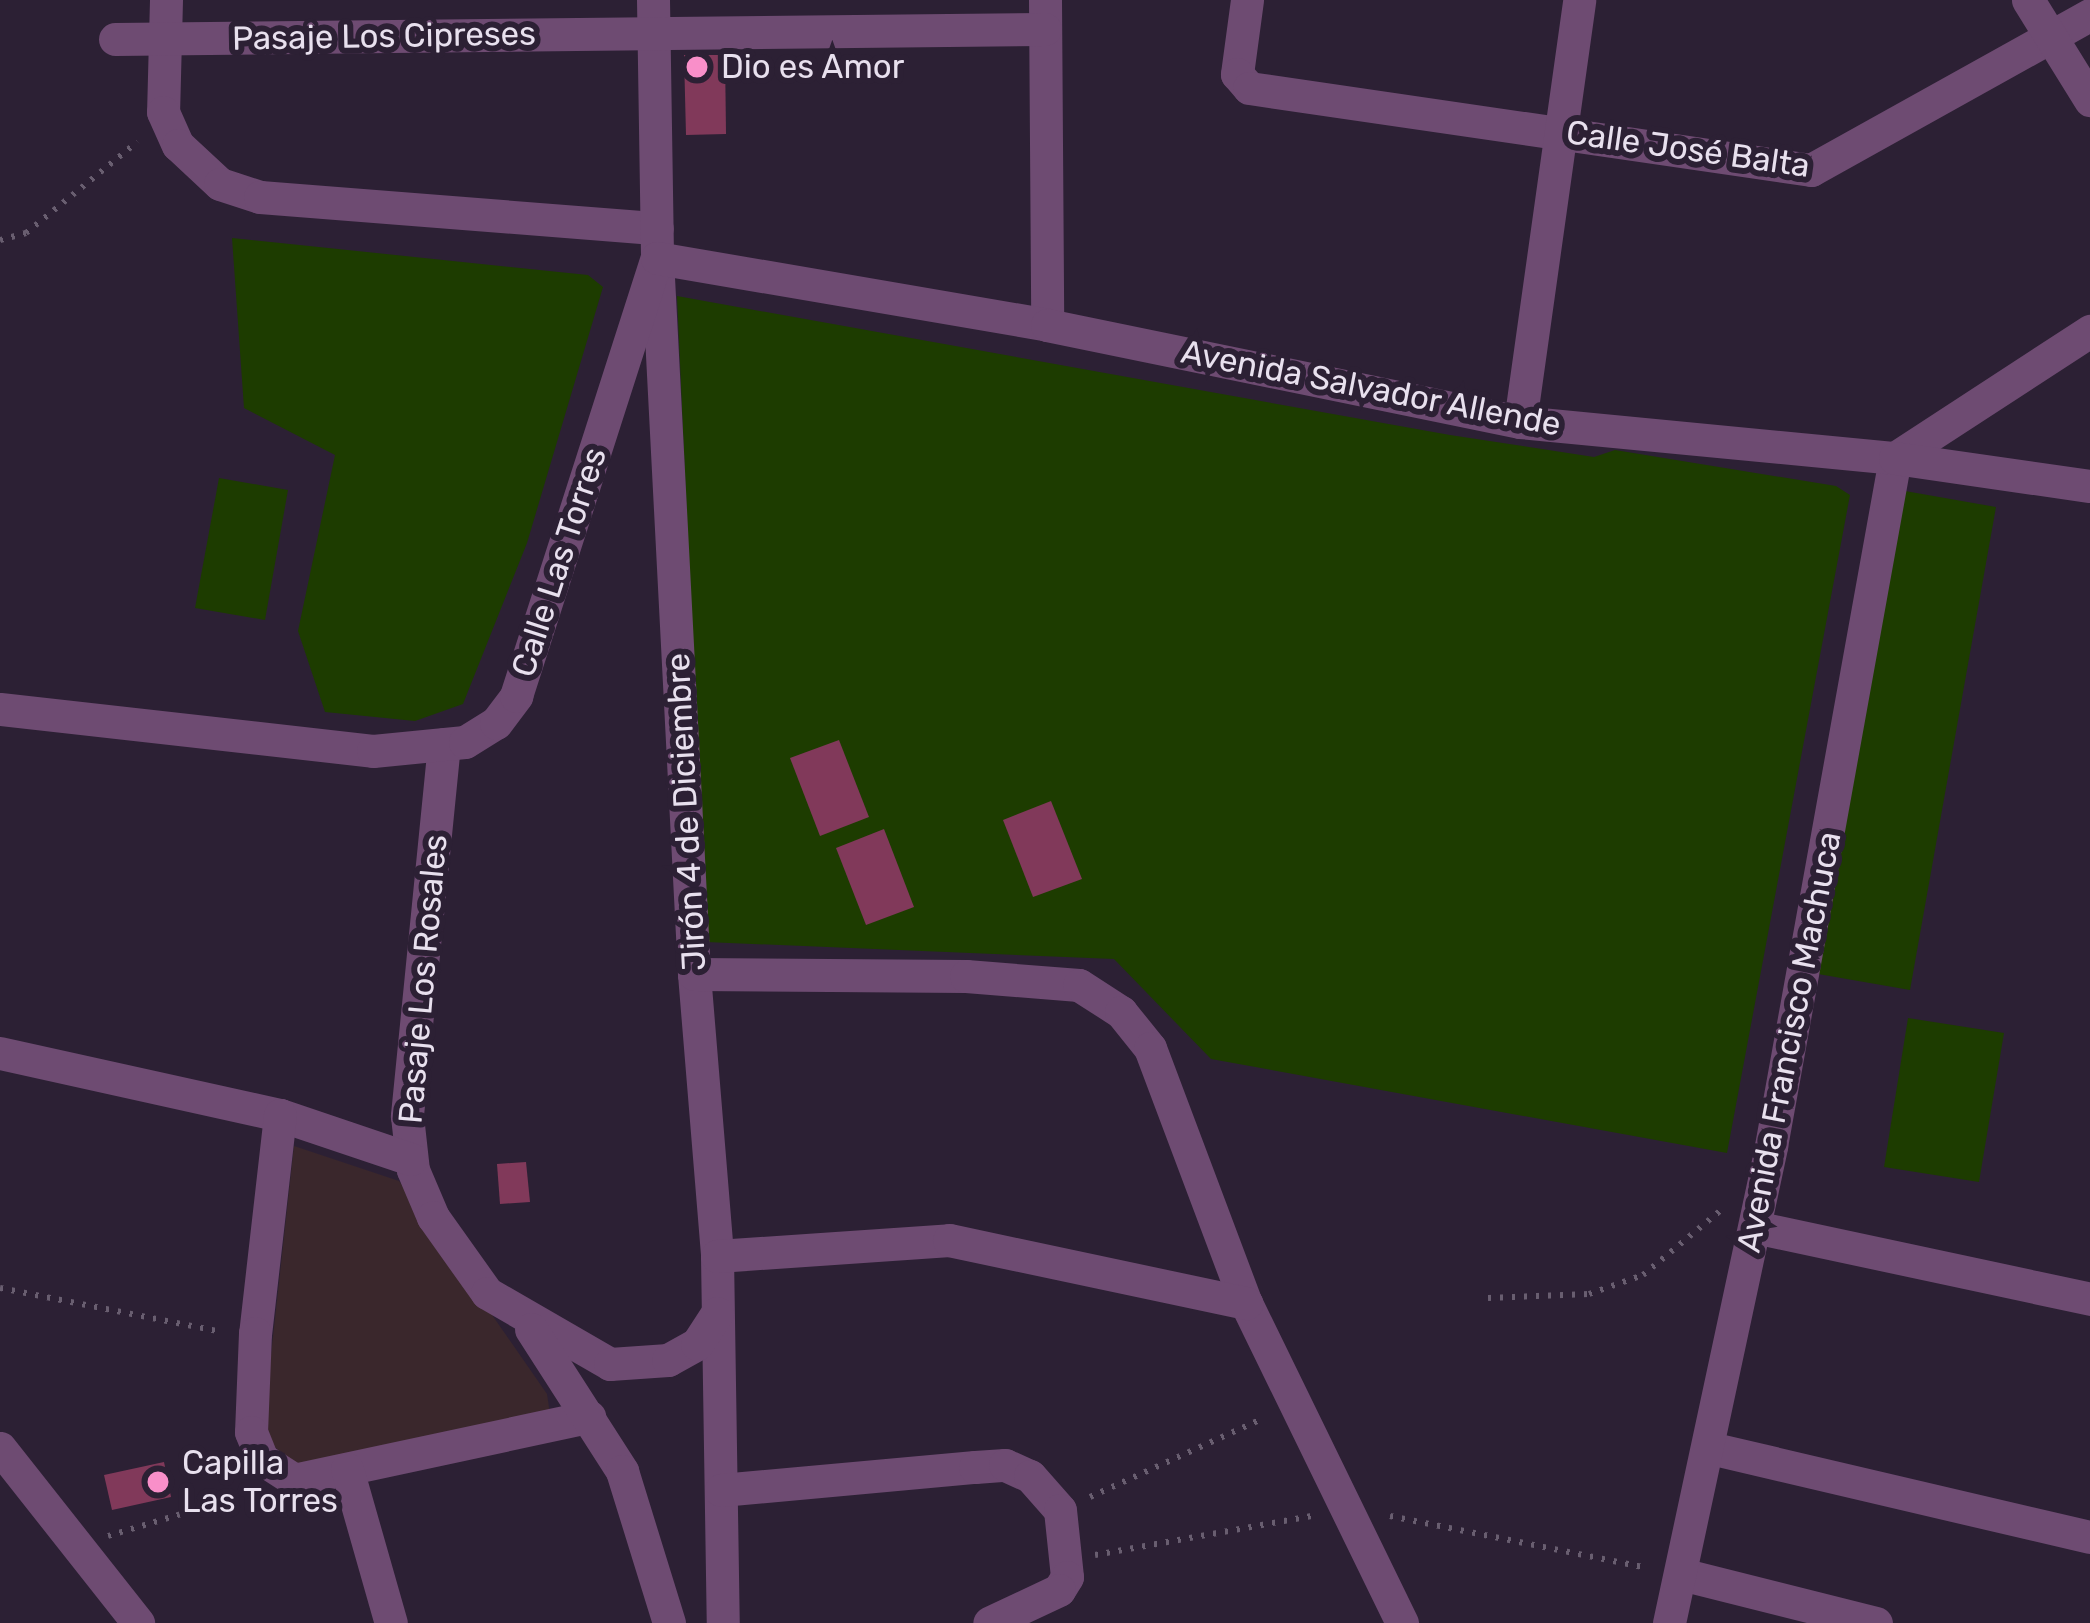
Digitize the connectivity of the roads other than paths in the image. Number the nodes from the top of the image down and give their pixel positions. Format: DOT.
graph roads {
  1 [pos="166,0"];
  2 [pos="1247,0"];
  3 [pos="1579,0"];
  4 [pos="2028,0"];
  5 [pos="1045,15"];
  6 [pos="2090,15"];
  7 [pos="653,16"];
  8 [pos="165,38"];
  9 [pos="2054,38"];
  10 [pos="116,39"];
  11 [pos="2090,100"];
  12 [pos="1561,131"];
  13 [pos="657,243"];
  14 [pos="1047,325"];
  15 [pos="2090,332"];
  16 [pos="1520,422"];
  17 [pos="1895,458"];
  18 [pos="2090,486"];
  19 [pos="0,709"];
  20 [pos="444,744"];
  21 [pos="694,974"];
  22 [pos="0,1053"];
  23 [pos="280,1115"];
  24 [pos="411,1159"];
  25 [pos="1755,1227"];
  26 [pos="717,1256"];
  27 [pos="2090,1299"];
  28 [pos="1246,1303"];
  29 [pos="717,1313"];
  30 [pos="523,1318"];
  31 [pos="589,1417"];
  32 [pos="0,1448"];
  33 [pos="1710,1448"];
  34 [pos="346,1469"];
  35 [pos="721,1490"];
  36 [pos="2090,1537"];
  37 [pos="1681,1574"];
  38 [pos="138,1623"];
  39 [pos="391,1623"];
  40 [pos="670,1623"];
  41 [pos="723,1623"];
  42 [pos="989,1623"];
  43 [pos="1402,1623"];
  44 [pos="1670,1623"];
  45 [pos="1876,1623"];
  1 -- 8 [label="street"];
  2 -- 12 [label="street, Calle José Balta"];
  3 -- 12 [label="street"];
  4 -- 9 [label="street"];
  5 -- 7 [label="street, Pasaje Los Cipreses"];
  5 -- 14 [label="street"];
  6 -- 9 [label="street, Calle José Balta"];
  7 -- 8 [label="street, Pasaje Los Cipreses"];
  7 -- 13 [label="street, Jirón 4 de Diciembre"];
  8 -- 10 [label="street, Pasaje Los Cipreses"];
  8 -- 13 [label="street, Avenida Salvador Allende"];
  9 -- 11 [label="street"];
  9 -- 12 [label="street, Calle José Balta"];
  12 -- 16 [label="street"];
  13 -- 14 [label="street, Avenida Salvador Allende"];
  13 -- 20 [label="street, Calle Las Torres"];
  13 -- 21 [label="street, Jirón 4 de Diciembre"];
  14 -- 16 [label="street, Avenida Salvador Allende"];
  15 -- 17 [label="street"];
  16 -- 17 [label="street, Avenida Salvador Allende"];
  17 -- 18 [label="street, Avenida Salvador Allende"];
  17 -- 25 [label="street, Avenida Francisco Machuca"];
  19 -- 20 [label="street, Calle Las Torres"];
  20 -- 24 [label="street, Pasaje Los Rosales"];
  21 -- 26 [label="street, Jirón 4 de Diciembre"];
  21 -- 28 [label="street"];
  22 -- 23 [label="street"];
  23 -- 24 [label="street"];
  23 -- 34 [label="street"];
  24 -- 30 [label="street, Pasaje Los Rosales"];
  25 -- 27 [label="street"];
  25 -- 33 [label="street, Avenida Francisco Machuca"];
  26 -- 28 [label="street"];
  26 -- 29 [label="street, Jirón 4 de Diciembre"];
  28 -- 43 [label="street"];
  29 -- 30 [label="street, Pasaje Los Rosales"];
  29 -- 35 [label="street, Jirón 4 de Diciembre"];
  30 -- 31 [label="street, Pasaje Los Rosales"];
  31 -- 34 [label="street"];
  31 -- 40 [label="street, Pasaje Los Rosales"];
  32 -- 38 [label="street"];
  33 -- 36 [label="street"];
  33 -- 37 [label="street, Avenida Francisco Machuca"];
  34 -- 39 [label="street"];
  35 -- 41 [label="street, Jirón 4 de Diciembre"];
  35 -- 42 [label="street"];
  37 -- 44 [label="street, Avenida Francisco Machuca"];
  37 -- 45 [label="street"];
}
